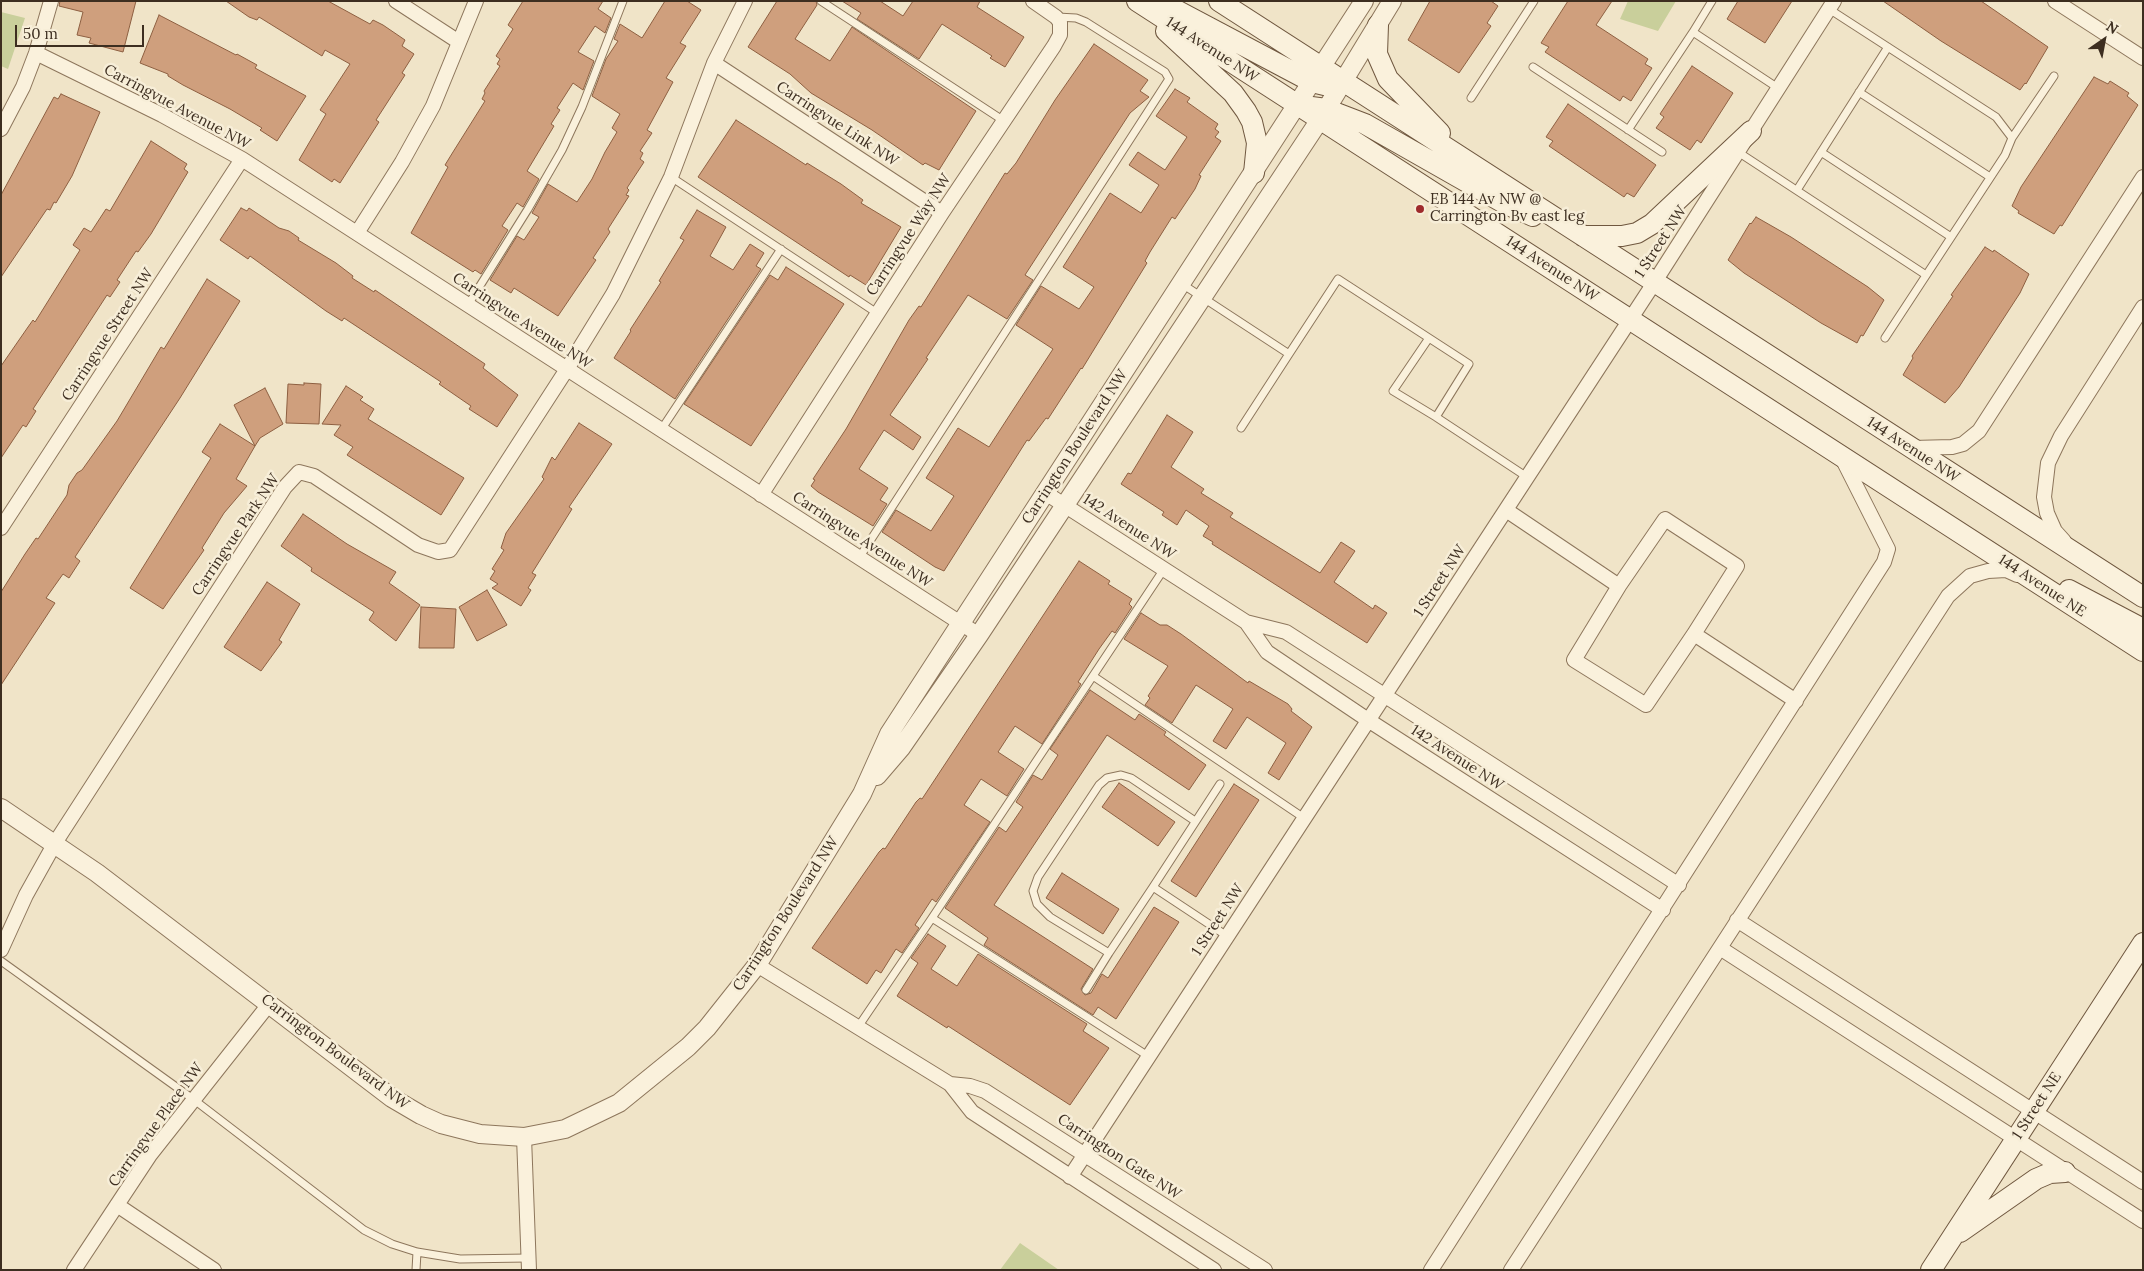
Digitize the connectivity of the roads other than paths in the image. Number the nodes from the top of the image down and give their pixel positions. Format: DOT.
graph roads {
  1 [pos="51,1"];
  2 [pos="396,1"];
  3 [pos="476,1"];
  4 [pos="623,1"];
  5 [pos="745,1"];
  6 [pos="821,1"];
  7 [pos="1033,1"];
  8 [pos="1133,1"];
  9 [pos="1137,1"];
  10 [pos="1158,1"];
  11 [pos="1219,1"];
  12 [pos="1364,1"];
  13 [pos="1392,1"];
  14 [pos="1534,1"];
  15 [pos="1712,1"];
  16 [pos="2055,1"];
  17 [pos="1831,5"];
  18 [pos="1056,17"];
  19 [pos="1378,25"];
  20 [pos="1693,32"];
  21 [pos="459,42"];
  22 [pos="1888,47"];
  23 [pos="36,53"];
  24 [pos="2143,58"];
  25 [pos="714,63"];
  26 [pos="1533,67"];
  27 [pos="1317,75"];
  28 [pos="2054,76"];
  29 [pos="1344,81"];
  30 [pos="1778,88"];
  31 [pos="1859,92"];
  32 [pos="1471,98"];
  33 [pos="1297,106"];
  34 [pos="1322,115"];
  35 [pos="1004,121"];
  36 [pos="1,129"];
  37 [pos="1628,130"];
  38 [pos="1751,131"];
  39 [pos="2012,138"];
  40 [pos="1662,152"];
  41 [pos="1738,152"];
  42 [pos="1821,152"];
  43 [pos="242,159"];
  44 [pos="1480,170"];
  45 [pos="1254,173"];
  46 [pos="671,177"];
  47 [pos="2143,177"];
  48 [pos="1990,178"];
  49 [pos="1796,190"];
  50 [pos="942,213"];
  51 [pos="357,233"];
  52 [pos="1581,236"];
  53 [pos="1951,237"];
  54 [pos="781,250"];
  55 [pos="1926,275"];
  56 [pos="1182,283"];
  57 [pos="1654,283"];
  58 [pos="1202,298"];
  59 [pos="468,305"];
  60 [pos="2143,307"];
  61 [pos="877,313"];
  62 [pos="1630,320"];
  63 [pos="1429,338"];
  64 [pos="1884,338"];
  65 [pos="1289,354"];
  66 [pos="567,370"];
  67 [pos="1436,417"];
  68 [pos="1241,428"];
  69 [pos="661,430"];
  70 [pos="1910,448"];
  71 [pos="1842,457"];
  72 [pos="1527,477"];
  73 [pos="1044,492"];
  74 [pos="761,495"];
  75 [pos="1064,505"];
  76 [pos="1506,510"];
  77 [pos="1942,522"];
  78 [pos="1,528"];
  79 [pos="2078,556"];
  80 [pos="859,558"];
  81 [pos="1164,569"];
  82 [pos="2034,581"];
  83 [pos="1619,586"];
  84 [pos="2143,597"];
  85 [pos="1246,622"];
  86 [pos="960,623"];
  87 [pos="2143,629"];
  88 [pos="1694,634"];
  89 [pos="979,635"];
  90 [pos="2143,651"];
  91 [pos="1093,676"];
  92 [pos="1384,696"];
  93 [pos="1796,701"];
  94 [pos="1368,720"];
  95 [pos="1220,784"];
  96 [pos="862,794"];
  97 [pos="1,808"];
  98 [pos="1304,818"];
  99 [pos="1195,821"];
  100 [pos="55,843"];
  101 [pos="1153,886"];
  102 [pos="1679,886"];
  103 [pos="1663,910"];
  104 [pos="932,918"];
  105 [pos="1737,920"];
  106 [pos="1227,936"];
  107 [pos="2143,943"];
  108 [pos="1720,948"];
  109 [pos="1,950"];
  110 [pos="1109,953"];
  111 [pos="1,961"];
  112 [pos="757,965"];
  113 [pos="1086,990"];
  114 [pos="270,1003"];
  115 [pos="858,1027"];
  116 [pos="1148,1056"];
  117 [pos="950,1084"];
  118 [pos="193,1099"];
  119 [pos="2033,1112"];
  120 [pos="524,1137"];
  121 [pos="2016,1139"];
  122 [pos="1084,1154"];
  123 [pos="2065,1172"];
  124 [pos="1070,1178"];
  125 [pos="2143,1182"];
  126 [pos="117,1205"];
  127 [pos="2143,1221"];
  128 [pos="1951,1239"];
  129 [pos="417,1252"];
  130 [pos="528,1264"];
  131 [pos="208,1268"];
  132 [pos="74,1270"];
  133 [pos="416,1270"];
  134 [pos="1214,1270"];
  135 [pos="1265,1270"];
  136 [pos="1431,1270"];
  137 [pos="1511,1270"];
  138 [pos="1931,1270"];
  1 -- 23 [label="street"];
  2 -- 21 [label="street"];
  3 -- 21 [label="street"];
  4 -- 59 [label="lane"];
  5 -- 25 [label="street"];
  6 -- 35 [label="lane"];
  7 -- 18 [label="street"];
  8 -- 45 [label="main road"];
  9 -- 33 [label="main road, 144 Avenue NW"];
  10 -- 27 [label="main road"];
  11 -- 27 [label="main road"];
  12 -- 27 [label="street, Carrington Boulevard NW"];
  13 -- 19 [label="street, Carrington Boulevard NW"];
  14 -- 32 [label="lane"];
  15 -- 20 [label="lane"];
  16 -- 24 [label="street"];
  17 -- 22 [label="lane"];
  17 -- 30 [label="street, 1 Street NW"];
  18 -- 35 [label="street, Carringvue Way NW"];
  18 -- 80 [label="lane"];
  19 -- 29 [label="street, Carrington Boulevard NW"];
  19 -- 44 [label="main road"];
  20 -- 30 [label="lane"];
  20 -- 37 [label="lane"];
  21 -- 51 [label="street"];
  22 -- 31 [label="lane"];
  22 -- 39 [label="lane"];
  23 -- 36 [label="street"];
  23 -- 43 [label="street, Carringvue Avenue NW"];
  25 -- 46 [label="street"];
  25 -- 50 [label="street, Carringvue Link NW"];
  26 -- 37 [label="lane"];
  27 -- 29 [label="main road"];
  27 -- 33 [label="street, Carrington Boulevard NW"];
  28 -- 39 [label="lane"];
  29 -- 34 [label="street, Carrington Boulevard NW"];
  29 -- 44 [label="main road, 144 Avenue NW"];
  30 -- 38 [label="street, 1 Street NW"];
  31 -- 42 [label="lane"];
  31 -- 48 [label="lane"];
  33 -- 34 [label="main road, 144 Avenue NW"];
  33 -- 45 [label="street, Carrington Boulevard NW"];
  34 -- 52 [label="main road"];
  34 -- 58 [label="street, Carrington Boulevard NW"];
  34 -- 62 [label="main road, 144 Avenue NW"];
  35 -- 50 [label="street, Carringvue Way NW"];
  37 -- 40 [label="lane"];
  38 -- 41 [label="street, 1 Street NW"];
  38 -- 52 [label="main road"];
  39 -- 48 [label="lane"];
  41 -- 49 [label="lane"];
  41 -- 57 [label="street, 1 Street NW"];
  42 -- 49 [label="lane"];
  42 -- 53 [label="lane"];
  43 -- 51 [label="street, Carringvue Avenue NW"];
  43 -- 78 [label="street, Carringvue Street NW"];
  44 -- 52 [label="main road, 144 Avenue NW"];
  45 -- 56 [label="street, Carrington Boulevard NW"];
  46 -- 54 [label="lane"];
  46 -- 66 [label="street"];
  47 -- 70 [label="street"];
  48 -- 53 [label="lane"];
  49 -- 55 [label="lane"];
  50 -- 61 [label="street, Carringvue Way NW"];
  51 -- 59 [label="street, Carringvue Avenue NW"];
  52 -- 57 [label="main road, 144 Avenue NW"];
  53 -- 55 [label="lane"];
  54 -- 61 [label="lane"];
  54 -- 69 [label="lane"];
  55 -- 64 [label="lane"];
  56 -- 58 [label="lane"];
  56 -- 73 [label="street, Carrington Boulevard NW"];
  57 -- 62 [label="street, 1 Street NW"];
  57 -- 70 [label="main road, 144 Avenue NW"];
  58 -- 65 [label="lane"];
  58 -- 75 [label="street, Carrington Boulevard NW"];
  59 -- 66 [label="street, Carringvue Avenue NW"];
  60 -- 79 [label="street"];
  61 -- 74 [label="street, Carringvue Way NW"];
  62 -- 71 [label="main road, 144 Avenue NW"];
  62 -- 72 [label="street, 1 Street NW"];
  63 -- 65 [label="lane"];
  63 -- 67 [label="lane"];
  63 -- 67 [label="lane"];
  65 -- 68 [label="lane"];
  66 -- 69 [label="street, Carringvue Avenue NW"];
  66 -- 100 [label="street, Carringvue Park NW"];
  67 -- 72 [label="lane"];
  69 -- 74 [label="street, Carringvue Avenue NW"];
  70 -- 79 [label="main road, 144 Avenue NW"];
  71 -- 77 [label="main road, 144 Avenue NW"];
  71 -- 93 [label="street"];
  72 -- 76 [label="street, 1 Street NW"];
  73 -- 75 [label="street, 142 Avenue NW"];
  73 -- 86 [label="street, Carrington Boulevard NW"];
  74 -- 80 [label="street, Carringvue Avenue NW"];
  75 -- 81 [label="street, 142 Avenue NW"];
  75 -- 89 [label="street, Carrington Boulevard NW"];
  76 -- 83 [label="street"];
  76 -- 92 [label="street, 1 Street NW"];
  77 -- 82 [label="main road, 144 Avenue NE"];
  77 -- 87 [label="main road"];
  79 -- 84 [label="main road"];
  80 -- 86 [label="street, Carringvue Avenue NW"];
  81 -- 85 [label="street, 142 Avenue NW"];
  81 -- 91 [label="lane"];
  82 -- 90 [label="main road, 144 Avenue NE"];
  82 -- 105 [label="street"];
  83 -- 88 [label="street"];
  83 -- 88 [label="street"];
  85 -- 92 [label="street, 142 Avenue NW"];
  85 -- 94 [label="street, 142 Avenue NW"];
  86 -- 89 [label="street, Carringvue Avenue NW"];
  86 -- 96 [label="street, Carrington Boulevard NW"];
  88 -- 93 [label="street"];
  89 -- 96 [label="street, Carrington Boulevard NW"];
  91 -- 98 [label="lane"];
  91 -- 104 [label="lane"];
  92 -- 94 [label="street, 1 Street NW"];
  92 -- 102 [label="street, 142 Avenue NW"];
  93 -- 102 [label="street"];
  94 -- 98 [label="street, 1 Street NW"];
  94 -- 103 [label="street, 142 Avenue NW"];
  95 -- 99 [label="lane"];
  96 -- 112 [label="street, Carrington Boulevard NW"];
  97 -- 100 [label="street, Carrington Boulevard NW"];
  98 -- 106 [label="street, 1 Street NW"];
  99 -- 101 [label="lane"];
  99 -- 110 [label="lane"];
  100 -- 109 [label="street"];
  100 -- 114 [label="street, Carrington Boulevard NW"];
  101 -- 106 [label="lane"];
  101 -- 110 [label="lane"];
  102 -- 103 [label="street"];
  103 -- 136 [label="street"];
  104 -- 115 [label="lane"];
  104 -- 116 [label="lane"];
  105 -- 108 [label="street"];
  105 -- 119 [label="street"];
  106 -- 116 [label="street, 1 Street NW"];
  107 -- 119 [label="main road, 1 Street NE"];
  108 -- 121 [label="street"];
  108 -- 137 [label="street"];
  110 -- 113 [label="lane"];
  111 -- 118 [label="lane"];
  112 -- 115 [label="street, Carrington Gate NW"];
  112 -- 120 [label="street, Carrington Boulevard NW"];
  114 -- 118 [label="street, Carringvue Place NW"];
  114 -- 120 [label="street, Carrington Boulevard NW"];
  115 -- 117 [label="street, Carrington Gate NW"];
  116 -- 122 [label="street, 1 Street NW"];
  117 -- 122 [label="street, Carrington Gate NW"];
  117 -- 124 [label="street, Carrington Gate NW"];
  118 -- 126 [label="street, Carringvue Place NW"];
  118 -- 129 [label="lane"];
  119 -- 121 [label="main road, 1 Street NE"];
  119 -- 125 [label="street"];
  120 -- 130 [label="street"];
  121 -- 123 [label="street"];
  121 -- 128 [label="main road, 1 Street NE"];
  122 -- 124 [label="street, 1 Street NW"];
  122 -- 135 [label="street, Carrington Gate NW"];
  123 -- 127 [label="street"];
  123 -- 128 [label="main road"];
  124 -- 134 [label="street, Carrington Gate NW"];
  126 -- 131 [label="street"];
  126 -- 132 [label="street, Carringvue Place NW"];
  128 -- 138 [label="main road, 1 Street NE"];
  129 -- 130 [label="lane"];
  129 -- 133 [label="lane"];
}
